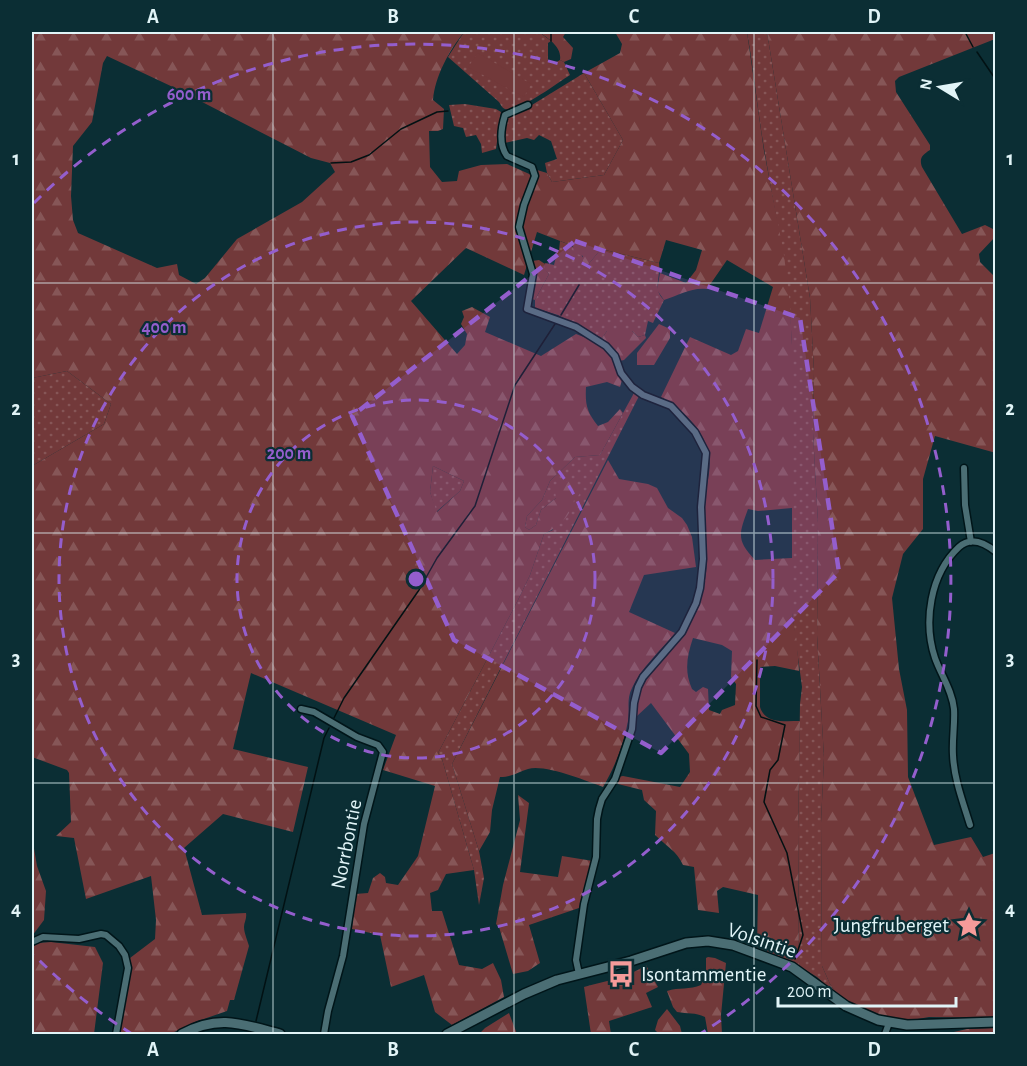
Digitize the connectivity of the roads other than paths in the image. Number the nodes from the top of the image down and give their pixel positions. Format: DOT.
graph roads {
  1 [pos="528,105"];
  2 [pos="964,468"];
  3 [pos="971,542"];
  4 [pos="996,552"];
  5 [pos="301,708"];
  6 [pos="970,825"];
  7 [pos="32,942"];
  8 [pos="579,974"];
  9 [pos="996,1022"];
  10 [pos="888,1023"];
  11 [pos="116,1035"];
  12 [pos="182,1035"];
  13 [pos="280,1035"];
  14 [pos="324,1035"];
  15 [pos="447,1035"];
  16 [pos="885,1035"];
  1 -- 8 [label="street"];
  2 -- 3 [label="street"];
  3 -- 4 [label="street"];
  3 -- 6 [label="street"];
  5 -- 14 [label="street, Norrbontie"];
  7 -- 11 [label="street"];
  8 -- 10 [label="street, Volsintie"];
  8 -- 15 [label="street, Volsintie"];
  9 -- 10 [label="street, Volsintie"];
  10 -- 16 [label="street"];
  12 -- 13 [label="street"];
}
